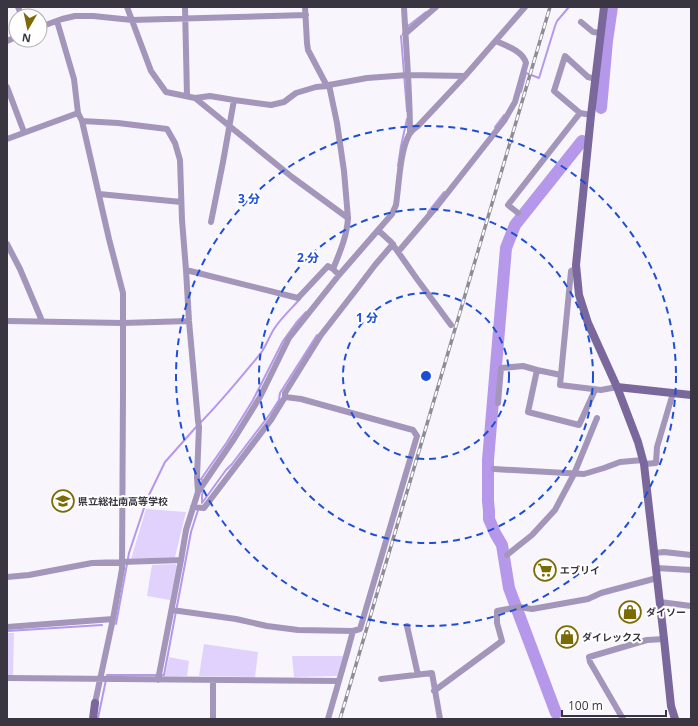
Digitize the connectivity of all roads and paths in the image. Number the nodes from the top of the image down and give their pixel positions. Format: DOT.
graph roads {
  1 [pos="127,7"];
  2 [pos="185,7"];
  3 [pos="306,7"];
  4 [pos="404,7"];
  5 [pos="436,7"];
  6 [pos="525,7"];
  7 [pos="604,7"];
  8 [pos="306,15"];
  9 [pos="186,18"];
  10 [pos="132,20"];
  11 [pos="57,21"];
  12 [pos="581,22"];
  13 [pos="48,24"];
  14 [pos="601,33"];
  15 [pos="405,34"];
  16 [pos="496,41"];
  17 [pos="406,75"];
  18 [pos="465,76"];
  19 [pos="596,79"];
  20 [pos="328,85"];
  21 [pos="7,87"];
  22 [pos="187,96"];
  23 [pos="195,98"];
  24 [pos="234,100"];
  25 [pos="78,113"];
  26 [pos="580,113"];
  27 [pos="591,115"];
  28 [pos="82,121"];
  29 [pos="230,125"];
  30 [pos="24,132"];
  31 [pos="410,133"];
  32 [pos="7,139"];
  33 [pos="99,194"];
  34 [pos="182,202"];
  35 [pos="518,213"];
  36 [pos="348,218"];
  37 [pos="211,222"];
  38 [pos="378,230"];
  39 [pos="7,244"];
  40 [pos="393,244"];
  41 [pos="398,252"];
  42 [pos="577,268"];
  43 [pos="186,270"];
  44 [pos="336,273"];
  45 [pos="7,321"];
  46 [pos="189,321"];
  47 [pos="42,322"];
  48 [pos="123,323"];
  49 [pos="451,325"];
  50 [pos="537,370"];
  51 [pos="561,375"];
  52 [pos="618,387"];
  53 [pos="595,390"];
  54 [pos="673,393"];
  55 [pos="691,395"];
  56 [pos="285,397"];
  57 [pos="498,403"];
  58 [pos="597,418"];
  59 [pos="643,462"];
  60 [pos="494,469"];
  61 [pos="574,474"];
  62 [pos="198,492"];
  63 [pos="197,508"];
  64 [pos="654,553"];
  65 [pos="507,555"];
  66 [pos="691,555"];
  67 [pos="181,560"];
  68 [pos="126,562"];
  69 [pos="656,568"];
  70 [pos="691,570"];
  71 [pos="7,577"];
  72 [pos="657,578"];
  73 [pos="660,602"];
  74 [pos="691,606"];
  75 [pos="175,610"];
  76 [pos="113,619"];
  77 [pos="407,626"];
  78 [pos="7,627"];
  79 [pos="352,631"];
  80 [pos="664,639"];
  81 [pos="418,675"];
  82 [pos="159,677"];
  83 [pos="7,678"];
  84 [pos="104,679"];
  85 [pos="381,679"];
  86 [pos="213,680"];
  87 [pos="339,681"];
  88 [pos="434,691"];
  89 [pos="95,703"];
  90 [pos="92,719"];
  91 [pos="213,719"];
  92 [pos="328,719"];
  93 [pos="440,719"];
  94 [pos="623,719"];
  95 [pos="675,719"];
  1 -- 10 [label="street"];
  2 -- 9 [label="street"];
  3 -- 8 [label="street"];
  4 -- 15 [label="street"];
  5 -- 15 [label="street"];
  6 -- 16 [label="street"];
  7 -- 14 [label="street"];
  8 -- 9 [label="street"];
  8 -- 20 [label="street"];
  9 -- 10 [label="street"];
  9 -- 22 [label="street"];
  10 -- 11 [label="street"];
  10 -- 22 [label="street"];
  11 -- 13 [label="street"];
  11 -- 25 [label="street"];
  12 -- 14 [label="street"];
  14 -- 19 [label="street"];
  15 -- 17 [label="street"];
  16 -- 18 [label="street"];
  16 -- 41 [label="street"];
  17 -- 18 [label="street"];
  17 -- 20 [label="street"];
  17 -- 31 [label="street"];
  18 -- 31 [label="street"];
  19 -- 26 [label="street"];
  19 -- 27 [label="street"];
  20 -- 24 [label="street"];
  20 -- 36 [label="street"];
  21 -- 30 [label="street"];
  22 -- 23 [label="street"];
  23 -- 24 [label="street"];
  23 -- 29 [label="street"];
  24 -- 29 [label="street"];
  25 -- 28 [label="street"];
  25 -- 30 [label="street"];
  26 -- 27 [label="street"];
  26 -- 35 [label="street"];
  27 -- 42 [label="street"];
  28 -- 33 [label="street"];
  28 -- 34 [label="street"];
  29 -- 36 [label="street"];
  29 -- 37 [label="street"];
  30 -- 32 [label="street"];
  31 -- 38 [label="street"];
  33 -- 34 [label="street"];
  33 -- 48 [label="street"];
  34 -- 43 [label="street"];
  36 -- 44 [label="street"];
  38 -- 40 [label="street"];
  38 -- 44 [label="street"];
  39 -- 47 [label="street"];
  40 -- 41 [label="street"];
  40 -- 56 [label="street"];
  41 -- 49 [label="street"];
  42 -- 51 [label="street"];
  42 -- 52 [label="street"];
  43 -- 44 [label="street"];
  43 -- 46 [label="street"];
  44 -- 62 [label="street"];
  45 -- 47 [label="street"];
  46 -- 48 [label="street"];
  46 -- 62 [label="street"];
  47 -- 48 [label="street"];
  48 -- 68 [label="street"];
  50 -- 51 [label="street"];
  50 -- 53 [label="street"];
  50 -- 57 [label="street"];
  51 -- 53 [label="street"];
  52 -- 53 [label="street"];
  52 -- 54 [label="street"];
  52 -- 59 [label="street"];
  54 -- 55 [label="street"];
  54 -- 59 [label="street"];
  56 -- 63 [label="street"];
  56 -- 79 [label="street"];
  58 -- 61 [label="street"];
  59 -- 61 [label="street"];
  59 -- 64 [label="street"];
  60 -- 61 [label="street"];
  61 -- 65 [label="street"];
  62 -- 63 [label="street"];
  63 -- 67 [label="street"];
  64 -- 66 [label="street"];
  64 -- 69 [label="street"];
  67 -- 68 [label="street"];
  67 -- 75 [label="street"];
  68 -- 71 [label="street"];
  68 -- 76 [label="street"];
  69 -- 70 [label="street"];
  69 -- 72 [label="street"];
  72 -- 73 [label="street"];
  72 -- 88 [label="street"];
  73 -- 74 [label="street"];
  73 -- 80 [label="street"];
  75 -- 79 [label="street"];
  75 -- 82 [label="street"];
  76 -- 78 [label="street"];
  76 -- 84 [label="street"];
  77 -- 81 [label="street"];
  79 -- 87 [label="street"];
  80 -- 94 [label="street"];
  80 -- 95 [label="street"];
  81 -- 85 [label="street"];
  81 -- 88 [label="street"];
  82 -- 84 [label="street"];
  82 -- 86 [label="street"];
  83 -- 84 [label="street"];
  84 -- 89 [label="street"];
  86 -- 87 [label="street"];
  86 -- 91 [label="street"];
  87 -- 92 [label="street"];
  88 -- 93 [label="street"];
  89 -- 90 [label="street"];
}
